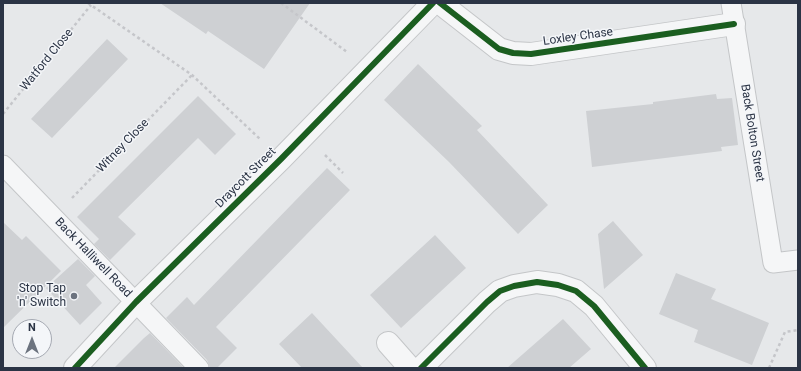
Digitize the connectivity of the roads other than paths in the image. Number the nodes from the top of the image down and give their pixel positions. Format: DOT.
graph roads {
  1 [pos="433,3"];
  2 [pos="440,3"];
  3 [pos="731,3"];
  4 [pos="734,24"];
  5 [pos="3,165"];
  6 [pos="798,260"];
  7 [pos="136,302"];
  8 [pos="388,343"];
  9 [pos="75,368"];
  10 [pos="200,368"];
  11 [pos="410,368"];
  12 [pos="421,368"];
  13 [pos="645,368"];
  1 -- 7 [label="street, Draycott Street"];
  2 -- 4 [label="street, Loxley Chase"];
  3 -- 4 [label="lane, Back Bolton Street"];
  4 -- 6 [label="lane, Back Bolton Street"];
  5 -- 7 [label="lane, Back Halliwell Road"];
  7 -- 9 [label="street, Draycott Street"];
  7 -- 10 [label="lane, Back Halliwell Road"];
  8 -- 11 [label="street"];
  12 -- 13 [label="street"];
}
